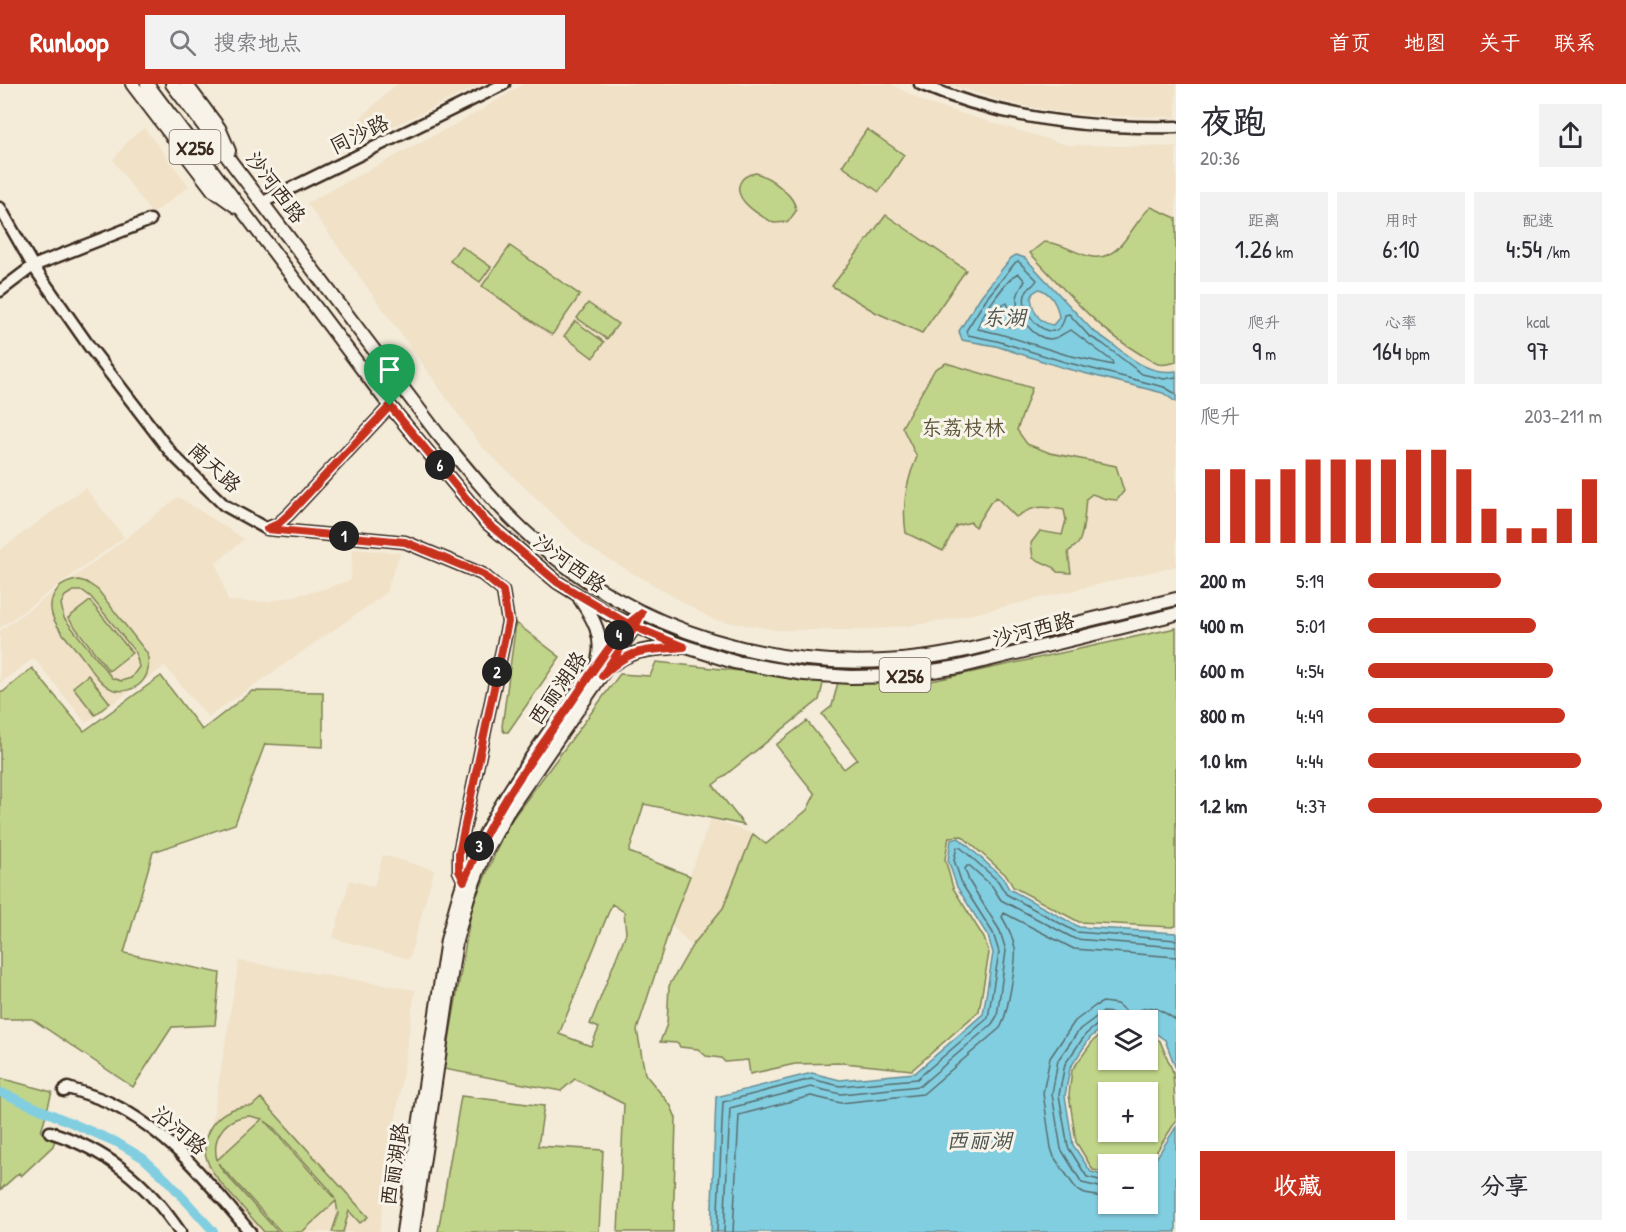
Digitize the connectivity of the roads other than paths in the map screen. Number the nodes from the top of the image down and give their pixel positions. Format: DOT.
graph roads {
  1 [pos="132,84"];
  2 [pos="147,84"];
  3 [pos="172,84"];
  4 [pos="186,84"];
  5 [pos="504,84"];
  6 [pos="920,84"];
  7 [pos="1176,127"];
  8 [pos="237,168"];
  9 [pos="263,202"];
  10 [pos="0,208"];
  11 [pos="243,211"];
  12 [pos="150,220"];
  13 [pos="33,266"];
  14 [pos="0,291"];
  15 [pos="390,406"];
  16 [pos="267,529"];
  17 [pos="577,595"];
  18 [pos="1176,599"];
  19 [pos="642,613"];
  20 [pos="1176,614"];
  21 [pos="632,625"];
  22 [pos="684,647"];
  23 [pos="598,673"];
  24 [pos="464,881"];
  25 [pos="64,1091"];
  26 [pos="50,1132"];
  27 [pos="180,1232"];
  28 [pos="250,1232"];
  29 [pos="403,1232"];
  30 [pos="413,1232"];
  1 -- 11 [label="main road"];
  2 -- 11 [label="main road, 沙河西路 / X256"];
  3 -- 8 [label="main road, 沙河西路 / X256"];
  4 -- 8 [label="main road"];
  5 -- 9 [label="street, 同沙路"];
  6 -- 7 [label="street"];
  8 -- 9 [label="main road, 沙河西路 / X256"];
  9 -- 19 [label="main road, 沙河西路 / X256"];
  10 -- 13 [label="street, 南天路"];
  11 -- 15 [label="main road, 沙河西路 / X256"];
  12 -- 13 [label="street"];
  13 -- 14 [label="street"];
  13 -- 16 [label="street, 南天路"];
  15 -- 16 [label="street"];
  15 -- 17 [label="main road, 沙河西路 / X256"];
  16 -- 24 [label="street, 南天路"];
  17 -- 21 [label="main road, 沙河西路 / X256"];
  17 -- 23 [label="main road"];
  18 -- 19 [label="main road, 沙河西路 / X256"];
  19 -- 21 [label="main road, 西丽湖路"];
  20 -- 22 [label="main road, 沙河西路 / X256"];
  21 -- 22 [label="main road, 沙河西路 / X256"];
  21 -- 23 [label="main road, 西丽湖路"];
  22 -- 23 [label="main road"];
  23 -- 24 [label="main road, 西丽湖路"];
  23 -- 30 [label="main road, 西丽湖路"];
  24 -- 29 [label="main road, 西丽湖路"];
  25 -- 28 [label="street, 沿河路"];
  26 -- 27 [label="street"];
}
